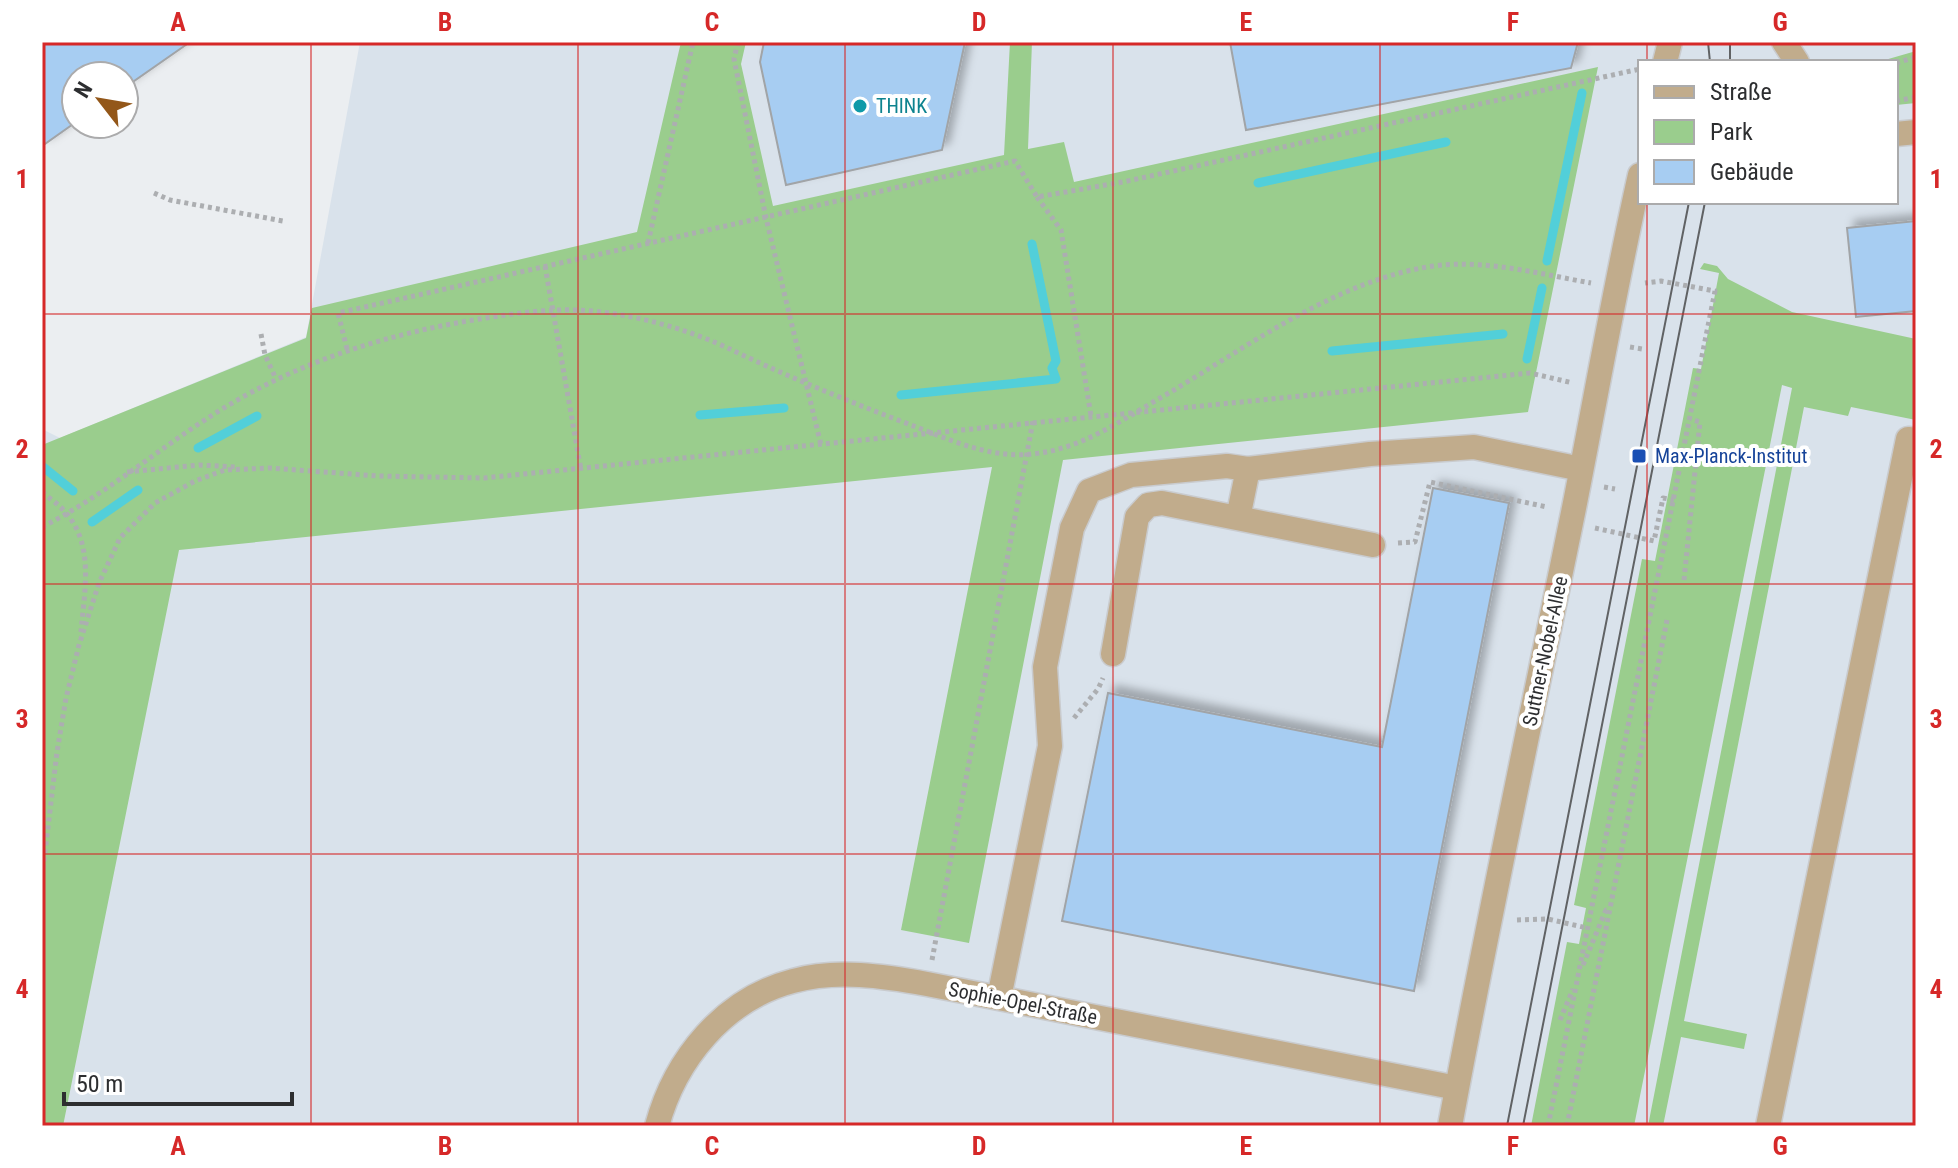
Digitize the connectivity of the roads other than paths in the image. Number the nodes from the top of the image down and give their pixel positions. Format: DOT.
graph roads {
  1 [pos="1784,42"];
  2 [pos="1796,60"];
  3 [pos="1638,184"];
  4 [pos="1916,440"];
  5 [pos="1248,469"];
  6 [pos="1581,469"];
  7 [pos="1238,518"];
  8 [pos="1373,545"];
  9 [pos="1113,654"];
  10 [pos="999,998"];
  11 [pos="1457,1088"];
  12 [pos="657,1126"];
  13 [pos="1450,1126"];
  14 [pos="1768,1126"];
  1 -- 2 [label="street"];
  3 -- 6 [label="street, Suttner-Nobel-Allee"];
  4 -- 14 [label="street"];
  5 -- 6 [label="street"];
  5 -- 7 [label="street"];
  5 -- 10 [label="street"];
  6 -- 11 [label="street, Suttner-Nobel-Allee"];
  7 -- 8 [label="street"];
  7 -- 9 [label="street"];
  10 -- 11 [label="street, Sophie-Opel-Straße"];
  10 -- 12 [label="street, Sophie-Opel-Straße"];
  11 -- 13 [label="street, Suttner-Nobel-Allee"];
}
